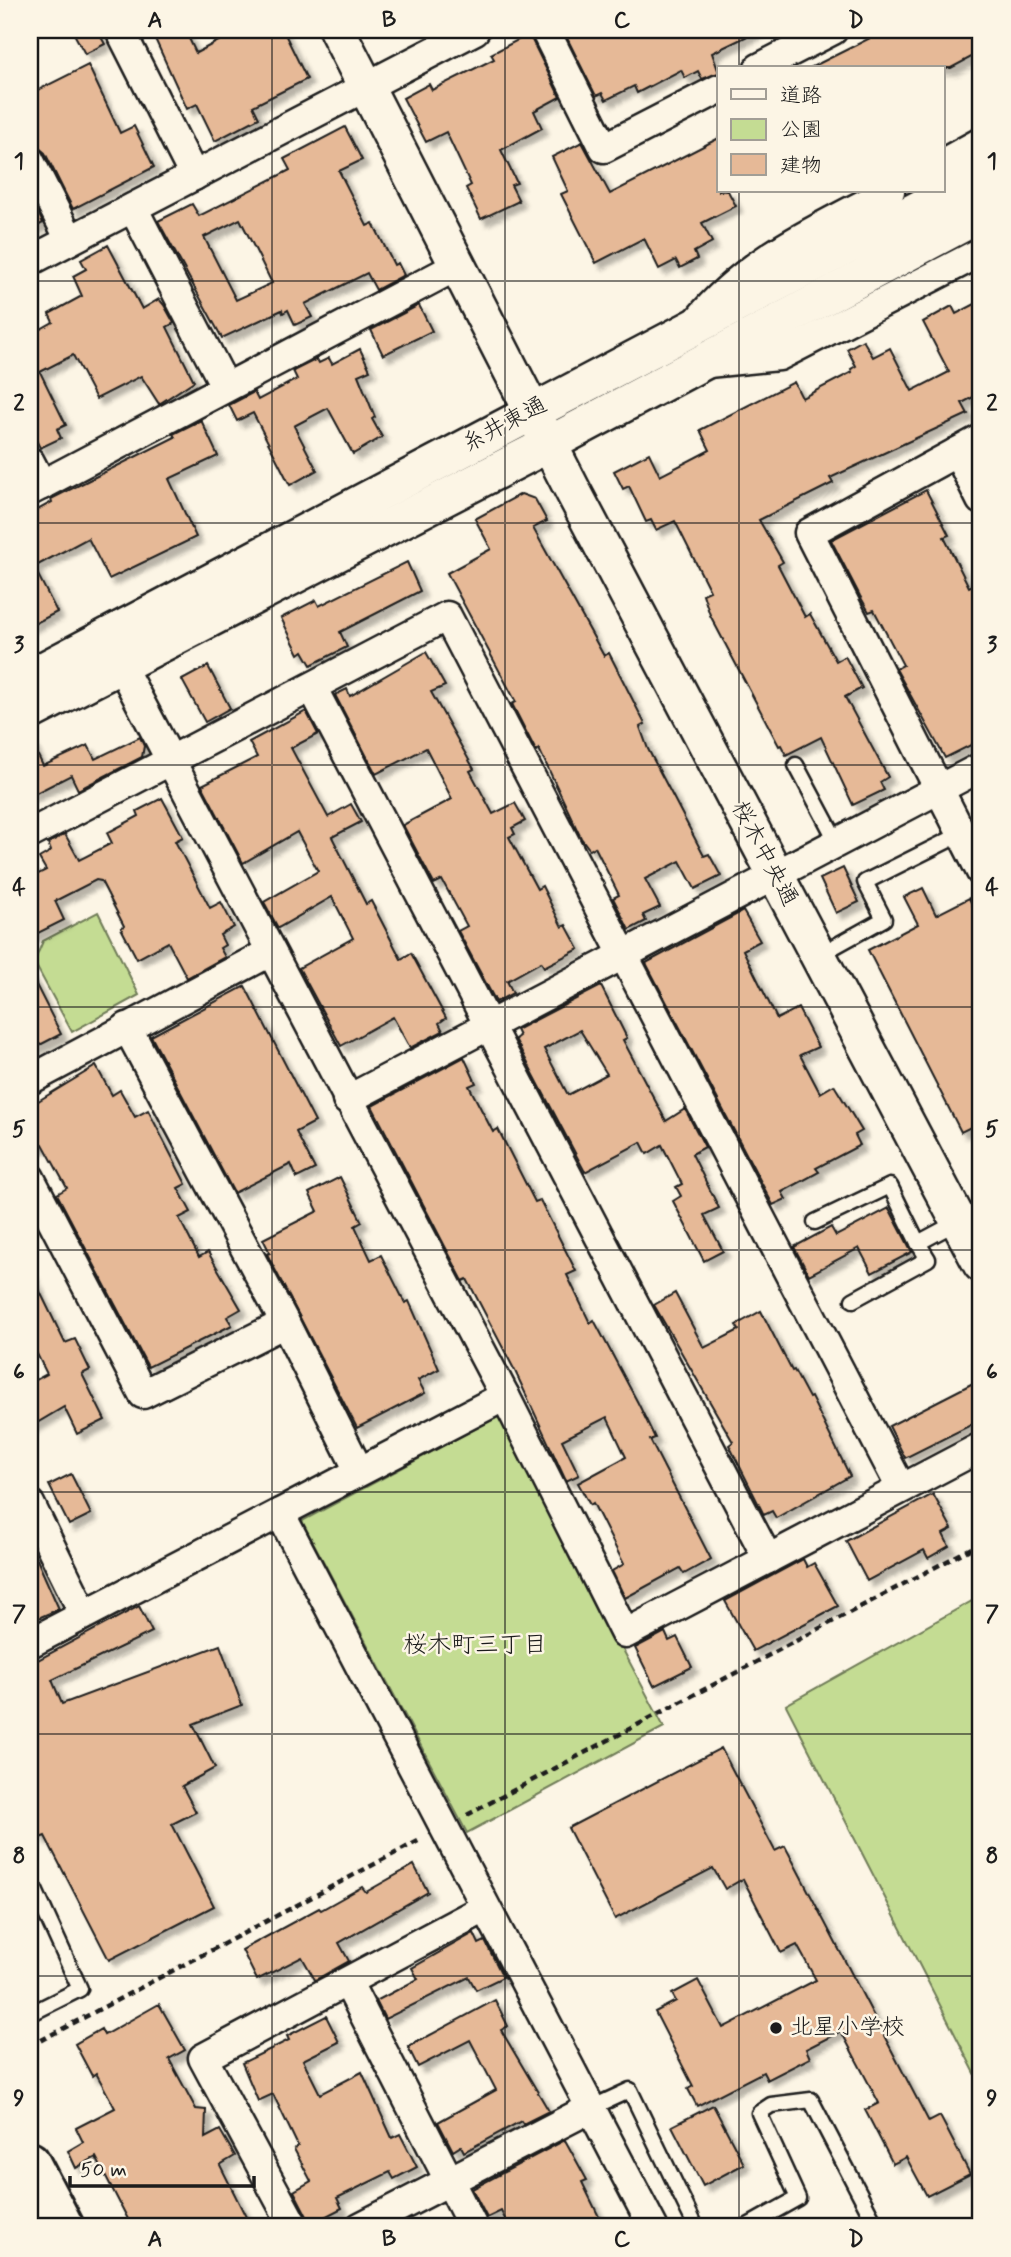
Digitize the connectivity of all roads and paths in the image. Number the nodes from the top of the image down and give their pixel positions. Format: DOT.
graph roads {
  1 [pos="120,30"];
  2 [pos="337,30"];
  3 [pos="475,30"];
  4 [pos="545,30"];
  5 [pos="833,30"];
  6 [pos="763,66"];
  7 [pos="366,86"];
  8 [pos="717,90"];
  9 [pos="981,142"];
  10 [pos="30,161"];
  11 [pos="944,162"];
  12 [pos="194,176"];
  13 [pos="981,176"];
  14 [pos="888,192"];
  15 [pos="133,208"];
  16 [pos="981,214"];
  17 [pos="70,240"];
  18 [pos="981,252"];
  19 [pos="30,261"];
  20 [pos="458,265"];
  21 [pos="692,328"];
  22 [pos="700,364"];
  23 [pos="225,386"];
  24 [pos="532,411"];
  25 [pos="549,444"];
  26 [pos="969,445"];
  27 [pos="34,479"];
  28 [pos="981,500"];
  29 [pos="113,651"];
  30 [pos="30,677"];
  31 [pos="313,689"];
  32 [pos="30,712"];
  33 [pos="169,762"];
  34 [pos="796,765"];
  35 [pos="981,767"];
  36 [pos="938,789"];
  37 [pos="30,834"];
  38 [pos="961,834"];
  39 [pos="837,842"];
  40 [pos="981,872"];
  41 [pos="775,875"];
  42 [pos="270,952"];
  43 [pos="624,954"];
  44 [pos="818,956"];
  45 [pos="491,1026"];
  46 [pos="127,1027"];
  47 [pos="30,1080"];
  48 [pos="347,1100"];
  49 [pos="30,1178"];
  50 [pos="959,1221"];
  51 [pos="816,1222"];
  52 [pos="918,1243"];
  53 [pos="981,1264"];
  54 [pos="853,1300"];
  55 [pos="285,1323"];
  56 [pos="505,1396"];
  57 [pos="981,1447"];
  58 [pos="359,1471"];
  59 [pos="901,1488"];
  60 [pos="30,1504"];
  61 [pos="280,1513"];
  62 [pos="981,1543"];
  63 [pos="768,1559"];
  64 [pos="85,1615"];
  65 [pos="30,1643"];
  66 [pos="444,1827"];
  67 [pos="30,1879"];
  68 [pos="485,1908"];
  69 [pos="348,1983"];
  70 [pos="30,2014"];
  71 [pos="30,2046"];
  72 [pos="591,2108"];
  73 [pos="30,2162"];
  74 [pos="448,2180"];
  75 [pos="64,2227"];
  76 [pos="294,2227"];
  77 [pos="360,2227"];
  78 [pos="473,2227"];
  79 [pos="653,2227"];
  80 [pos="696,2227"];
  81 [pos="746,2227"];
  82 [pos="877,2227"];
  1 -- 12 [label="street"];
  2 -- 7 [label="street, 桜木中央通"];
  3 -- 7 [label="street"];
  4 -- 8 [label="street"];
  5 -- 6 [label="street"];
  7 -- 12 [label="street"];
  7 -- 20 [label="street, 桜木中央通"];
  9 -- 11 [label="street"];
  10 -- 17 [label="street"];
  12 -- 15 [label="street"];
  13 -- 21 [label="street, 糸井東通"];
  14 -- 21 [label="street"];
  15 -- 17 [label="street"];
  15 -- 23 [label="street"];
  16 -- 22 [label="street, 糸井東通"];
  17 -- 19 [label="street"];
  18 -- 22 [label="street"];
  20 -- 23 [label="street"];
  20 -- 24 [label="street, 桜木中央通"];
  21 -- 24 [label="street, 糸井東通"];
  22 -- 25 [label="street, 糸井東通"];
  23 -- 27 [label="street"];
  24 -- 25 [label="street, 桜木中央通"];
  24 -- 29 [label="street, 糸井東通"];
  25 -- 29 [label="street, 糸井東通"];
  25 -- 41 [label="street, 桜木中央通"];
  26 -- 28 [label="street"];
  26 -- 36 [label="street"];
  29 -- 30 [label="street, 糸井東通"];
  29 -- 32 [label="street, 糸井東通"];
  29 -- 33 [label="street"];
  31 -- 33 [label="street"];
  31 -- 43 [label="street"];
  31 -- 45 [label="street"];
  33 -- 37 [label="street"];
  33 -- 42 [label="street"];
  34 -- 39 [label="lane"];
  35 -- 36 [label="street"];
  36 -- 38 [label="street"];
  36 -- 39 [label="street"];
  38 -- 40 [label="street"];
  38 -- 44 [label="lane"];
  39 -- 41 [label="street"];
  41 -- 43 [label="street"];
  41 -- 44 [label="street, 桜木中央通"];
  42 -- 46 [label="street"];
  42 -- 48 [label="street"];
  43 -- 45 [label="street"];
  43 -- 59 [label="street"];
  44 -- 50 [label="street, 桜木中央通"];
  45 -- 48 [label="street"];
  45 -- 63 [label="street"];
  46 -- 47 [label="street"];
  46 -- 55 [label="street"];
  48 -- 56 [label="street"];
  49 -- 55 [label="street"];
  50 -- 52 [label="lane"];
  50 -- 53 [label="street, 桜木中央通"];
  51 -- 52 [label="lane"];
  52 -- 54 [label="lane"];
  55 -- 58 [label="street"];
  56 -- 58 [label="street"];
  56 -- 63 [label="street"];
  57 -- 59 [label="street"];
  58 -- 61 [label="street"];
  59 -- 63 [label="street"];
  60 -- 64 [label="street"];
  61 -- 64 [label="street"];
  61 -- 66 [label="street"];
  62 -- 66 [label="path"];
  64 -- 65 [label="street"];
  66 -- 68 [label="street"];
  66 -- 71 [label="path"];
  67 -- 70 [label="lane"];
  68 -- 69 [label="street"];
  68 -- 72 [label="street"];
  69 -- 74 [label="street"];
  69 -- 76 [label="street"];
  72 -- 74 [label="street"];
  72 -- 79 [label="street"];
  72 -- 80 [label="lane"];
  73 -- 75 [label="main road"];
  74 -- 77 [label="street"];
  74 -- 78 [label="street"];
  81 -- 82 [label="lane"];
}
